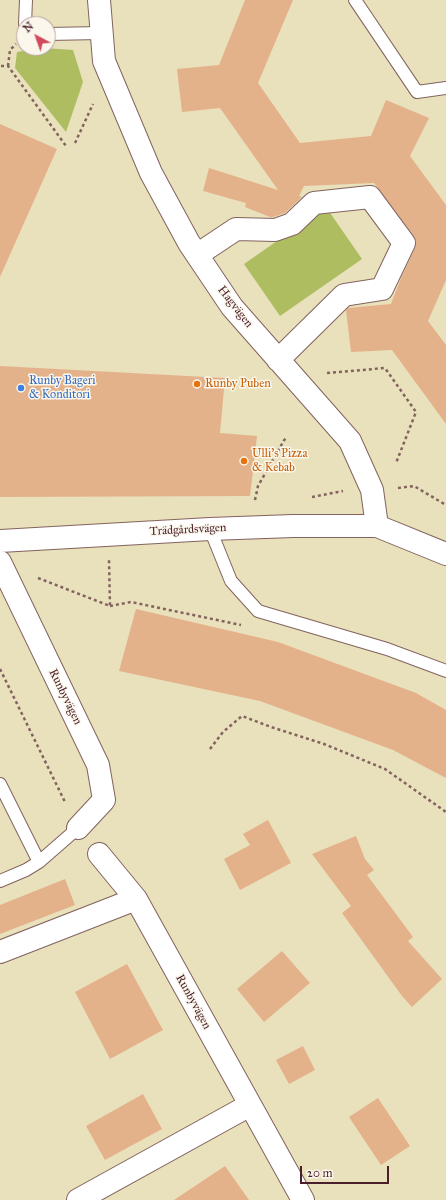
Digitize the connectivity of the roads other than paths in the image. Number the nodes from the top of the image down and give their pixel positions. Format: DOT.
graph roads {
  1 [pos="26,0"];
  2 [pos="99,0"];
  3 [pos="355,0"];
  4 [pos="25,16"];
  5 [pos="101,33"];
  6 [pos="56,34"];
  7 [pos="446,88"];
  8 [pos="197,254"];
  9 [pos="278,360"];
  10 [pos="377,526"];
  11 [pos="210,529"];
  12 [pos="0,541"];
  13 [pos="446,554"];
  14 [pos="0,562"];
  15 [pos="446,671"];
  16 [pos="0,784"];
  17 [pos="78,828"];
  18 [pos="98,854"];
  19 [pos="39,862"];
  20 [pos="0,881"];
  21 [pos="136,899"];
  22 [pos="0,952"];
  23 [pos="250,1105"];
  24 [pos="295,1197"];
  25 [pos="78,1200"];
  1 -- 4 [label="lane"];
  2 -- 5 [label="street, Hagvägen"];
  3 -- 7 [label="lane"];
  5 -- 6 [label="lane"];
  5 -- 8 [label="street, Hagvägen"];
  8 -- 9 [label="street, Hagvägen"];
  8 -- 9 [label="street"];
  9 -- 10 [label="street, Hagvägen"];
  10 -- 11 [label="street, Trädgårdsvägen"];
  10 -- 13 [label="street"];
  11 -- 12 [label="street, Trädgårdsvägen"];
  11 -- 15 [label="lane"];
  14 -- 17 [label="street, Runbyvägen"];
  16 -- 19 [label="lane"];
  17 -- 19 [label="lane"];
  18 -- 21 [label="street, Runbyvägen"];
  19 -- 20 [label="lane"];
  21 -- 22 [label="street"];
  21 -- 23 [label="street, Runbyvägen"];
  23 -- 24 [label="street, Runbyvägen"];
  23 -- 25 [label="street"];
}
